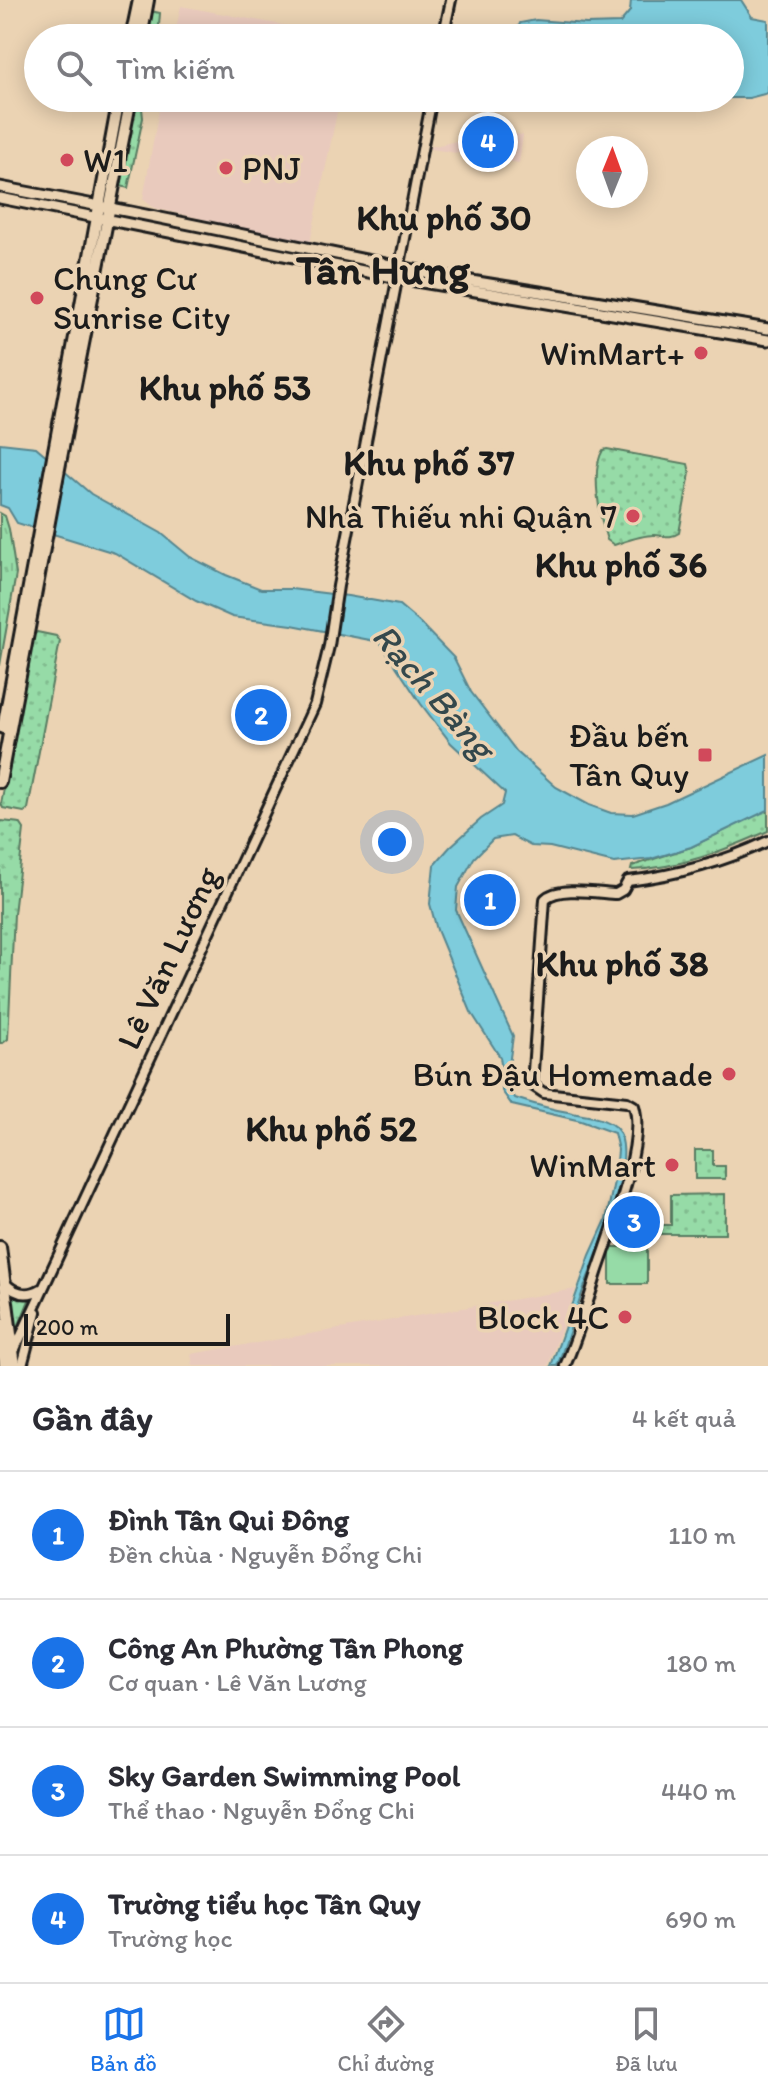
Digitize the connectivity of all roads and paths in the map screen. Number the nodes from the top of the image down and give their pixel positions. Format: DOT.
graph roads {
  1 [pos="139,0"];
  2 [pos="148,0"];
  3 [pos="451,0"];
  4 [pos="134,24"];
  5 [pos="144,24"];
  6 [pos="446,24"];
  7 [pos="117,112"];
  8 [pos="128,112"];
  9 [pos="429,112"];
  10 [pos="0,187"];
  11 [pos="0,198"];
  12 [pos="87,203"];
  13 [pos="127,211"];
  14 [pos="103,213"];
  15 [pos="84,215"];
  16 [pos="124,223"];
  17 [pos="299,245"];
  18 [pos="296,257"];
  19 [pos="400,268"];
  20 [pos="768,329"];
  21 [pos="768,340"];
  22 [pos="36,568"];
  23 [pos="0,746"];
  24 [pos="0,782"];
  25 [pos="768,841"];
  26 [pos="0,1247"];
  27 [pos="4,1282"];
  28 [pos="42,1288"];
  29 [pos="0,1322"];
  30 [pos="13,1352"];
  31 [pos="5,1366"];
  32 [pos="15,1366"];
  33 [pos="22,1366"];
  34 [pos="565,1366"];
  1 -- 4 [label="main road"];
  2 -- 5 [label="main road"];
  3 -- 6 [label="street"];
  7 -- 14 [label="main road"];
  8 -- 14 [label="main road"];
  9 -- 19 [label="street"];
  10 -- 12 [label="main road"];
  11 -- 15 [label="main road"];
  12 -- 14 [label="main road"];
  12 -- 15 [label="main road"];
  13 -- 14 [label="main road"];
  13 -- 16 [label="main road"];
  13 -- 17 [label="main road"];
  14 -- 15 [label="main road"];
  14 -- 16 [label="main road"];
  14 -- 22 [label="main road"];
  16 -- 18 [label="main road"];
  17 -- 18 [label="main road"];
  17 -- 19 [label="main road"];
  18 -- 19 [label="main road"];
  19 -- 20 [label="main road"];
  19 -- 21 [label="main road"];
  19 -- 28 [label="street, Lê Văn Lương"];
  22 -- 23 [label="main road"];
  22 -- 24 [label="main road"];
  25 -- 34 [label="street"];
  26 -- 27 [label="main road"];
  27 -- 28 [label="street"];
  27 -- 30 [label="main road"];
  28 -- 30 [label="street, Lê Văn Lương"];
  28 -- 33 [label="street, Lê Văn Lương"];
  29 -- 31 [label="main road"];
  30 -- 32 [label="main road"];
}
